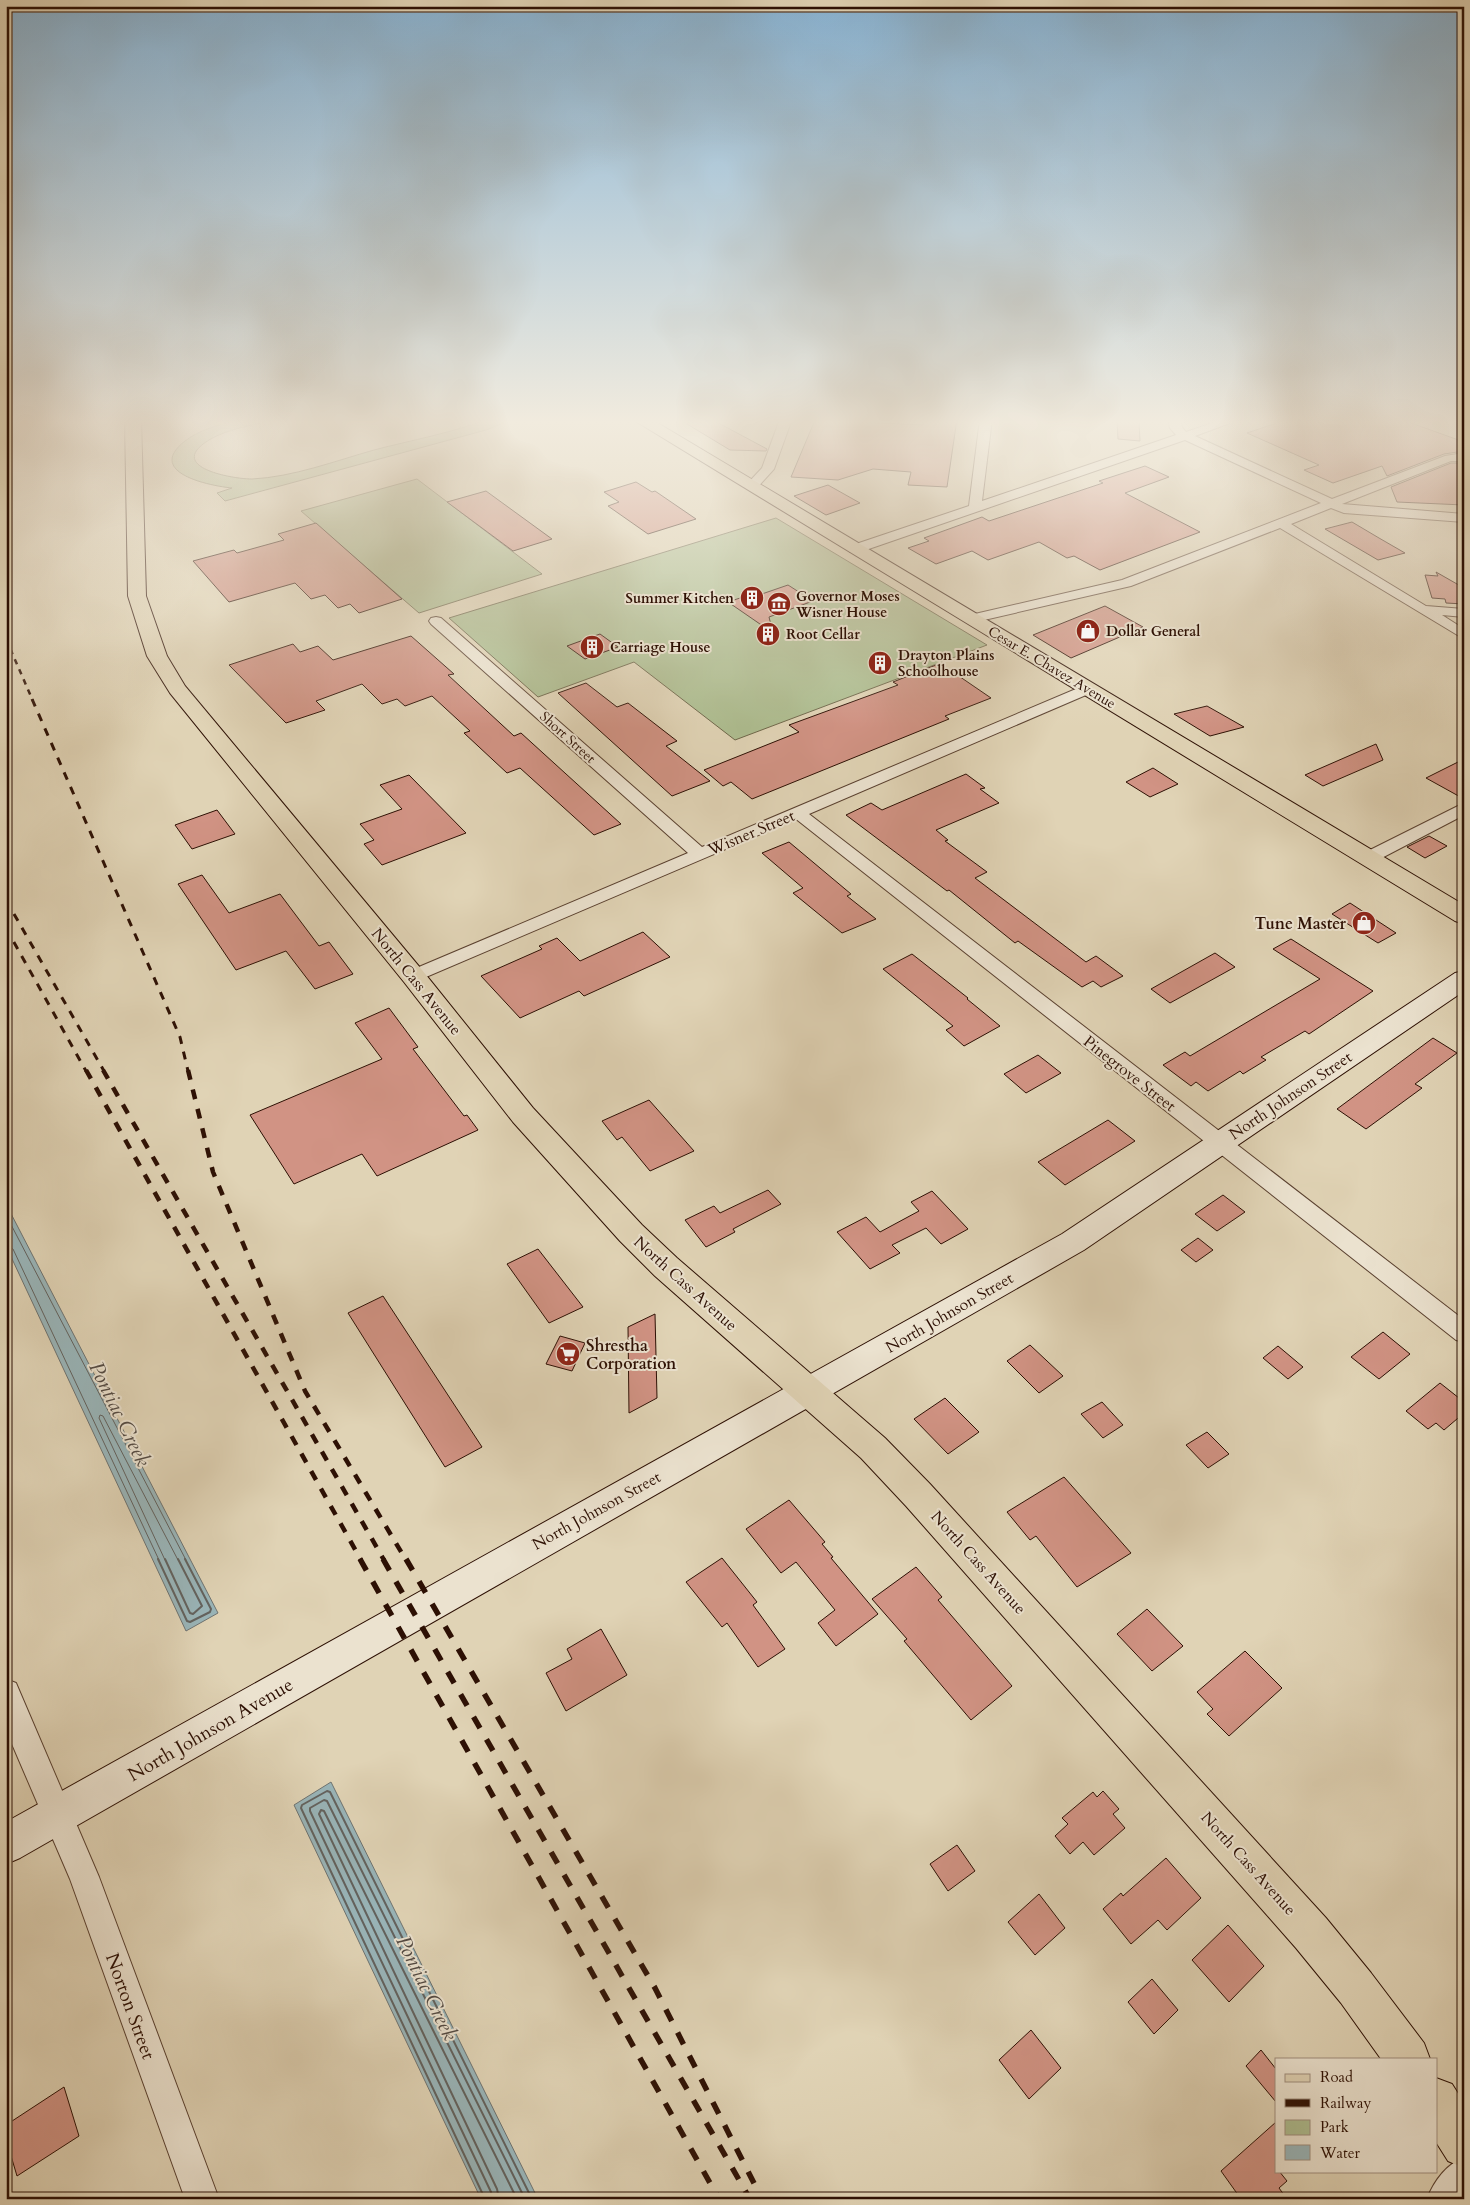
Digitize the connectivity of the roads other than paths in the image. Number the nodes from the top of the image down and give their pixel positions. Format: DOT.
graph roads {
  1 [pos="137,522"];
  2 [pos="811,522"];
  3 [pos="934,522"];
  4 [pos="1284,522"];
  5 [pos="1281,523"];
  6 [pos="855,549"];
  7 [pos="1423,610"];
  8 [pos="1464,613"];
  9 [pos="971,618"];
  10 [pos="436,620"];
  11 [pos="1464,635"];
  12 [pos="1088,689"];
  13 [pos="1464,808"];
  14 [pos="797,812"];
  15 [pos="700,854"];
  16 [pos="1368,858"];
  17 [pos="1464,916"];
  18 [pos="413,976"];
  19 [pos="1464,979"];
  20 [pos="1220,1142"];
  21 [pos="1464,1334"];
  22 [pos="809,1391"];
  23 [pos="414,1613"];
  24 [pos="6,1693"];
  25 [pos="57,1815"];
  26 [pos="6,1844"];
  27 [pos="1407,2058"];
  28 [pos="1438,2103"];
  29 [pos="1464,2146"];
  30 [pos="1464,2174"];
  31 [pos="202,2199"];
  32 [pos="1444,2199"];
  1 -- 18 [label="main road, North Cass Avenue"];
  2 -- 6 [label="main road, Cesar E. Chavez Avenue"];
  3 -- 6 [label="street"];
  4 -- 5 [label="street"];
  5 -- 7 [label="street"];
  5 -- 9 [label="street"];
  6 -- 9 [label="main road, Cesar E. Chavez Avenue"];
  7 -- 8 [label="street"];
  7 -- 11 [label="street"];
  9 -- 12 [label="main road, Cesar E. Chavez Avenue"];
  10 -- 15 [label="street, Short Street"];
  12 -- 14 [label="street, Wisner Street"];
  12 -- 16 [label="main road, Cesar E. Chavez Avenue"];
  13 -- 16 [label="street"];
  14 -- 15 [label="street, Wisner Street"];
  14 -- 20 [label="street, Pinegrove Street"];
  15 -- 18 [label="street, Wisner Street"];
  16 -- 17 [label="main road, Cesar E. Chavez Avenue"];
  18 -- 22 [label="main road, North Cass Avenue"];
  19 -- 20 [label="street, North Johnson Street"];
  20 -- 21 [label="street, Pinegrove Street"];
  20 -- 22 [label="street, North Johnson Street"];
  22 -- 23 [label="street, North Johnson Street"];
  22 -- 27 [label="main road, North Cass Avenue"];
  23 -- 25 [label="street, North Johnson Avenue"];
  24 -- 25 [label="street, Norton Street"];
  25 -- 26 [label="street, North Johnson Avenue"];
  25 -- 31 [label="street, Norton Street"];
  28 -- 29 [label="main road"];
  30 -- 32 [label="street"];
}
